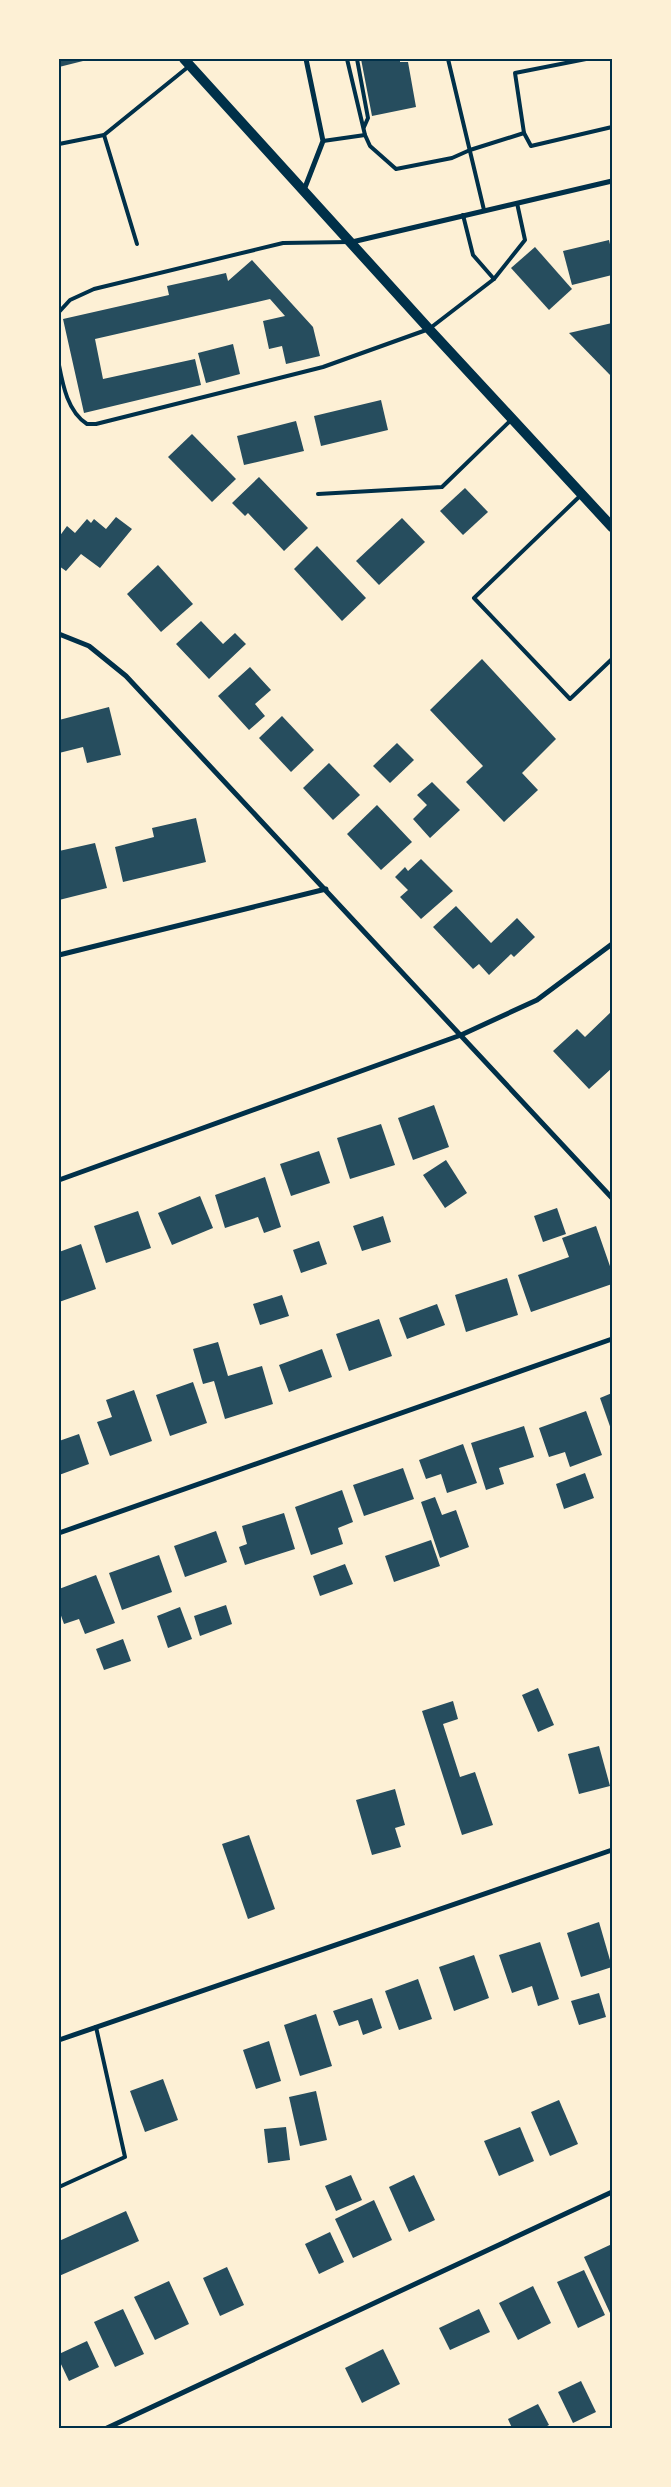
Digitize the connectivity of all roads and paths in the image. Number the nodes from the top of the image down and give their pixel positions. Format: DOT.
graph roads {
  1 [pos="306,59"];
  2 [pos="347,59"];
  3 [pos="357,59"];
  4 [pos="448,59"];
  5 [pos="586,59"];
  6 [pos="187,62"];
  7 [pos="612,128"];
  8 [pos="364,129"];
  9 [pos="524,133"];
  10 [pos="365,134"];
  11 [pos="104,135"];
  12 [pos="323,141"];
  13 [pos="59,144"];
  14 [pos="470,150"];
  15 [pos="612,181"];
  16 [pos="304,190"];
  17 [pos="517,203"];
  18 [pos="484,210"];
  19 [pos="464,215"];
  20 [pos="352,242"];
  21 [pos="137,244"];
  22 [pos="494,279"];
  23 [pos="59,310"];
  24 [pos="429,328"];
  25 [pos="59,365"];
  26 [pos="512,419"];
  27 [pos="318,494"];
  28 [pos="582,494"];
  29 [pos="612,527"];
  30 [pos="59,634"];
  31 [pos="612,659"];
  32 [pos="326,889"];
  33 [pos="612,944"];
  34 [pos="59,955"];
  35 [pos="460,1035"];
  36 [pos="59,1180"];
  37 [pos="612,1198"];
  38 [pos="612,1339"];
  39 [pos="59,1532"];
  40 [pos="612,1850"];
  41 [pos="96,2027"];
  42 [pos="59,2040"];
  43 [pos="59,2187"];
  44 [pos="612,2192"];
  45 [pos="108,2428"];
  1 -- 12 [label="street"];
  2 -- 8 [label="lane"];
  3 -- 8 [label="lane"];
  4 -- 14 [label="lane"];
  5 -- 9 [label="lane"];
  6 -- 11 [label="lane"];
  6 -- 16 [label="main road"];
  7 -- 9 [label="lane"];
  8 -- 10 [label="lane"];
  9 -- 14 [label="lane"];
  10 -- 12 [label="lane"];
  10 -- 14 [label="lane"];
  11 -- 13 [label="lane"];
  11 -- 21 [label="lane"];
  12 -- 16 [label="street"];
  14 -- 18 [label="lane"];
  15 -- 17 [label="street"];
  16 -- 20 [label="main road"];
  17 -- 18 [label="street"];
  17 -- 22 [label="lane"];
  18 -- 19 [label="street"];
  19 -- 20 [label="street"];
  19 -- 22 [label="lane"];
  20 -- 23 [label="lane"];
  20 -- 24 [label="main road"];
  22 -- 24 [label="lane"];
  24 -- 25 [label="lane"];
  24 -- 26 [label="main road"];
  26 -- 27 [label="lane"];
  26 -- 28 [label="main road"];
  28 -- 29 [label="main road"];
  28 -- 31 [label="lane"];
  30 -- 32 [label="street"];
  32 -- 34 [label="street"];
  32 -- 35 [label="street"];
  33 -- 35 [label="street"];
  35 -- 36 [label="street"];
  35 -- 37 [label="street"];
  38 -- 39 [label="street"];
  40 -- 41 [label="street"];
  41 -- 42 [label="street"];
  41 -- 43 [label="lane"];
  44 -- 45 [label="street"];
}
